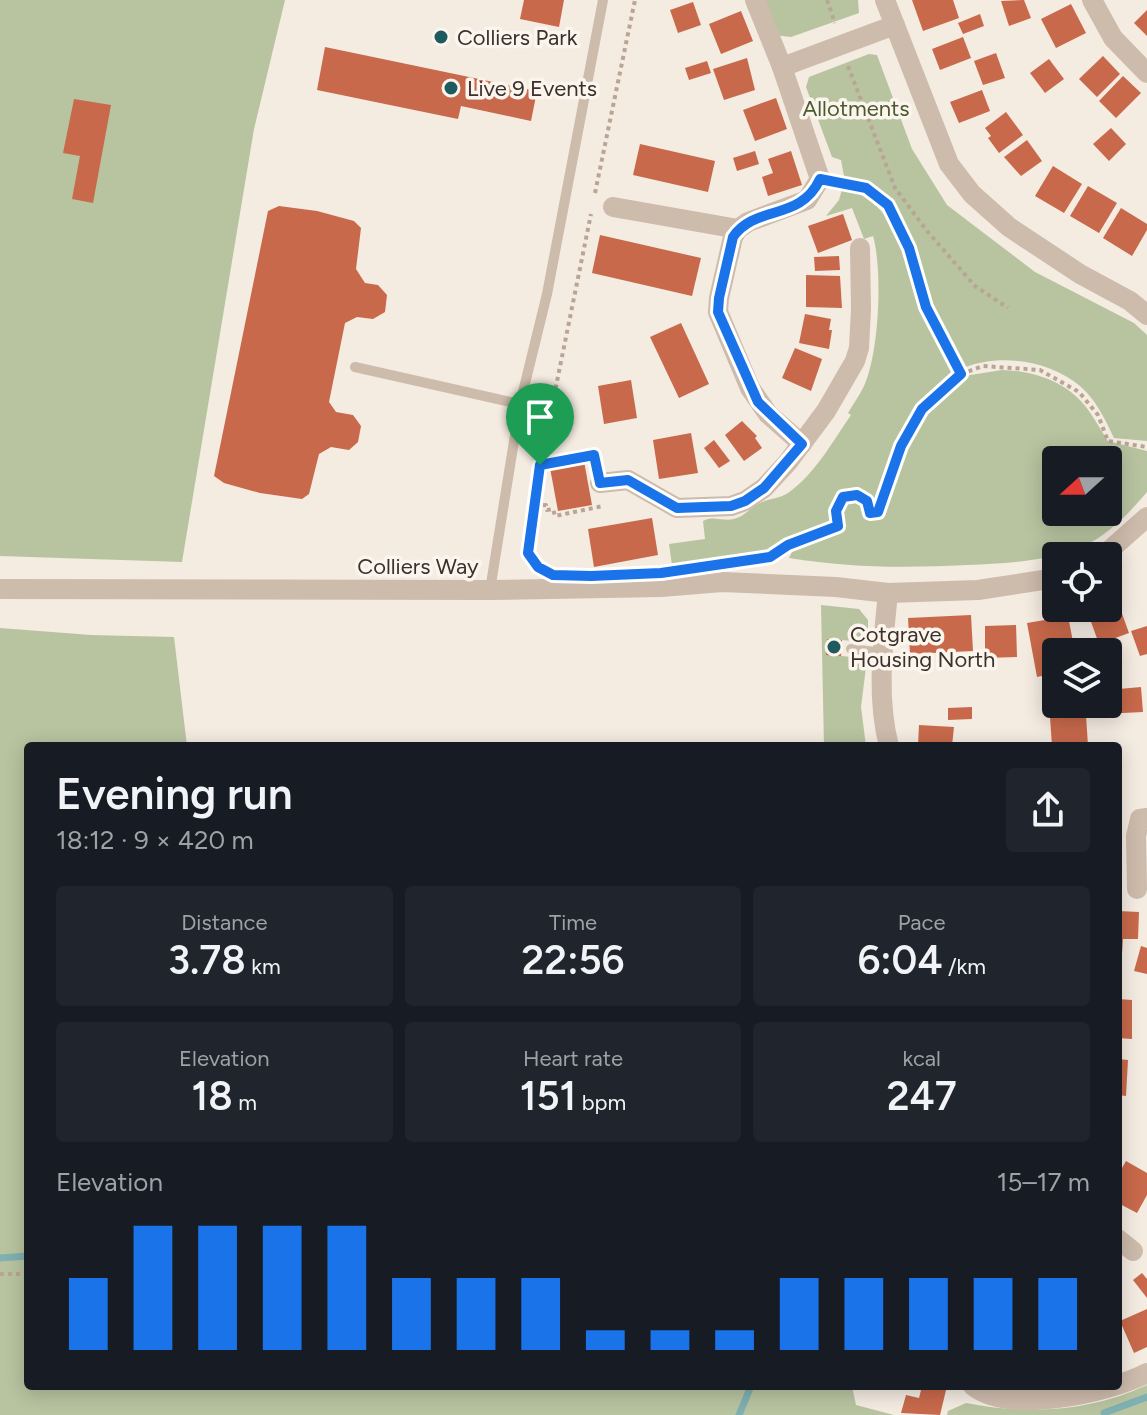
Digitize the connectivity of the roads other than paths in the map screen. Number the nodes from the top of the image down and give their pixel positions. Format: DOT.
graph roads {
  1 [pos="603,0"];
  2 [pos="755,0"];
  3 [pos="885,0"];
  4 [pos="1092,0"];
  5 [pos="895,25"];
  6 [pos="782,67"];
  7 [pos="1147,73"];
  8 [pos="613,207"];
  9 [pos="738,229"];
  10 [pos="860,248"];
  11 [pos="1147,315"];
  12 [pos="355,367"];
  13 [pos="520,404"];
  14 [pos="802,444"];
  15 [pos="600,483"];
  16 [pos="1146,520"];
  17 [pos="1120,542"];
  18 [pos="1042,580"];
  19 [pos="0,589"];
  20 [pos="490,590"];
  21 [pos="888,593"];
  22 [pos="851,649"];
  23 [pos="882,653"];
  24 [pos="888,742"];
  25 [pos="1147,818"];
  26 [pos="1134,890"];
  27 [pos="1147,1373"];
  28 [pos="1122,1385"];
  29 [pos="980,1390"];
  30 [pos="1101,1390"];
  1 -- 13 [label="lane"];
  2 -- 6 [label="street"];
  3 -- 5 [label="street"];
  4 -- 7 [label="street"];
  5 -- 6 [label="street"];
  5 -- 11 [label="street"];
  6 -- 9 [label="street"];
  8 -- 9 [label="street"];
  9 -- 14 [label="street"];
  10 -- 14 [label="street"];
  12 -- 13 [label="lane"];
  13 -- 20 [label="lane"];
  14 -- 15 [label="street"];
  16 -- 17 [label="street"];
  18 -- 21 [label="street, Colliers Way"];
  19 -- 20 [label="street, Colliers Way"];
  20 -- 21 [label="street, Colliers Way"];
  21 -- 23 [label="street"];
  22 -- 23 [label="lane"];
  23 -- 24 [label="street"];
  25 -- 26 [label="street"];
  27 -- 28 [label="street"];
  29 -- 30 [label="street"];
}
